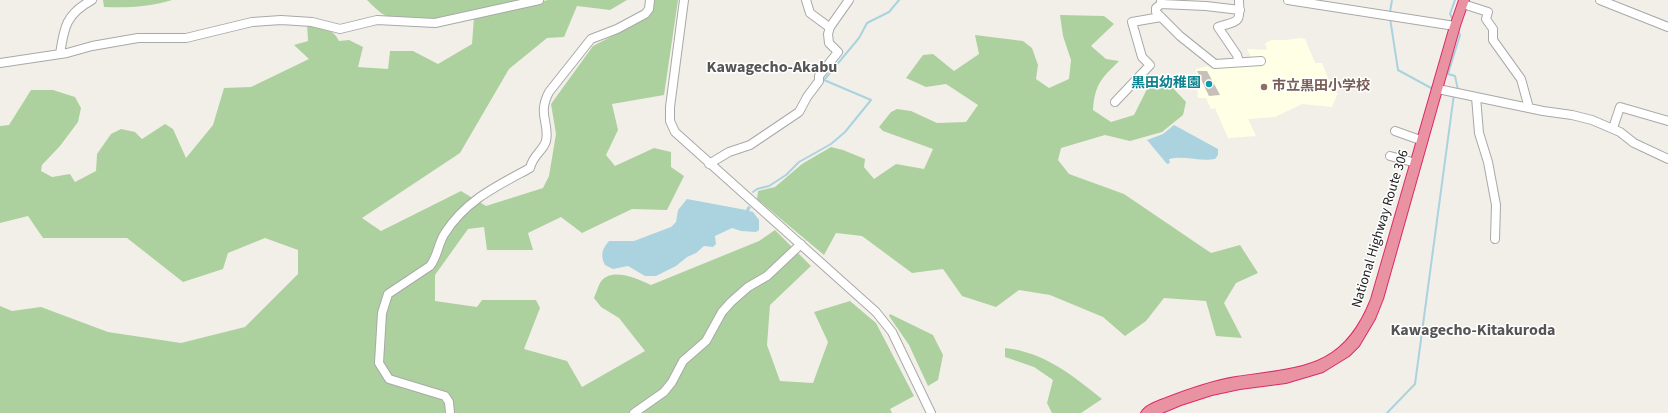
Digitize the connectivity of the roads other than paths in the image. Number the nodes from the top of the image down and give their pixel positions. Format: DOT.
graph roads {
  1 [pos="92,0"];
  2 [pos="539,0"];
  3 [pos="650,0"];
  4 [pos="684,0"];
  5 [pos="806,0"];
  6 [pos="849,0"];
  7 [pos="1239,0"];
  8 [pos="1288,0"];
  9 [pos="1600,0"];
  10 [pos="1161,2"];
  11 [pos="1464,2"];
  12 [pos="1240,10"];
  13 [pos="815,17"];
  14 [pos="1161,17"];
  15 [pos="835,19"];
  16 [pos="1455,26"];
  17 [pos="829,27"];
  18 [pos="1668,27"];
  19 [pos="60,54"];
  20 [pos="1261,61"];
  21 [pos="1239,62"];
  22 [pos="0,63"];
  23 [pos="1438,88"];
  24 [pos="1476,97"];
  25 [pos="1115,102"];
  26 [pos="1529,108"];
  27 [pos="1668,121"];
  28 [pos="1613,128"];
  29 [pos="1395,131"];
  30 [pos="1423,141"];
  31 [pos="1390,156"];
  32 [pos="1668,159"];
  33 [pos="1416,163"];
  34 [pos="709,164"];
  35 [pos="1494,239"];
  36 [pos="801,244"];
  37 [pos="450,413"];
  38 [pos="634,413"];
  39 [pos="931,413"];
  40 [pos="1148,413"];
  1 -- 19 [label="street"];
  2 -- 19 [label="street"];
  3 -- 37 [label="street"];
  4 -- 34 [label="street"];
  5 -- 13 [label="street"];
  6 -- 15 [label="street"];
  7 -- 12 [label="street"];
  8 -- 16 [label="street"];
  9 -- 18 [label="street"];
  10 -- 12 [label="street"];
  10 -- 14 [label="street"];
  11 -- 16 [label="highway, National Highway Route 306"];
  11 -- 26 [label="street"];
  12 -- 21 [label="street"];
  13 -- 15 [label="street"];
  13 -- 17 [label="street"];
  14 -- 21 [label="street"];
  14 -- 25 [label="street"];
  15 -- 17 [label="street"];
  16 -- 23 [label="highway, National Highway Route 306"];
  17 -- 34 [label="street"];
  19 -- 22 [label="street"];
  20 -- 21 [label="street"];
  23 -- 24 [label="street"];
  23 -- 30 [label="highway, National Highway Route 306"];
  24 -- 26 [label="street"];
  24 -- 35 [label="street"];
  26 -- 28 [label="street"];
  27 -- 28 [label="street"];
  28 -- 32 [label="street"];
  29 -- 30 [label="street"];
  30 -- 33 [label="highway, National Highway Route 306"];
  31 -- 33 [label="street"];
  33 -- 40 [label="highway, National Highway Route 306"];
  34 -- 36 [label="street"];
  36 -- 38 [label="street"];
  36 -- 39 [label="street"];
}
